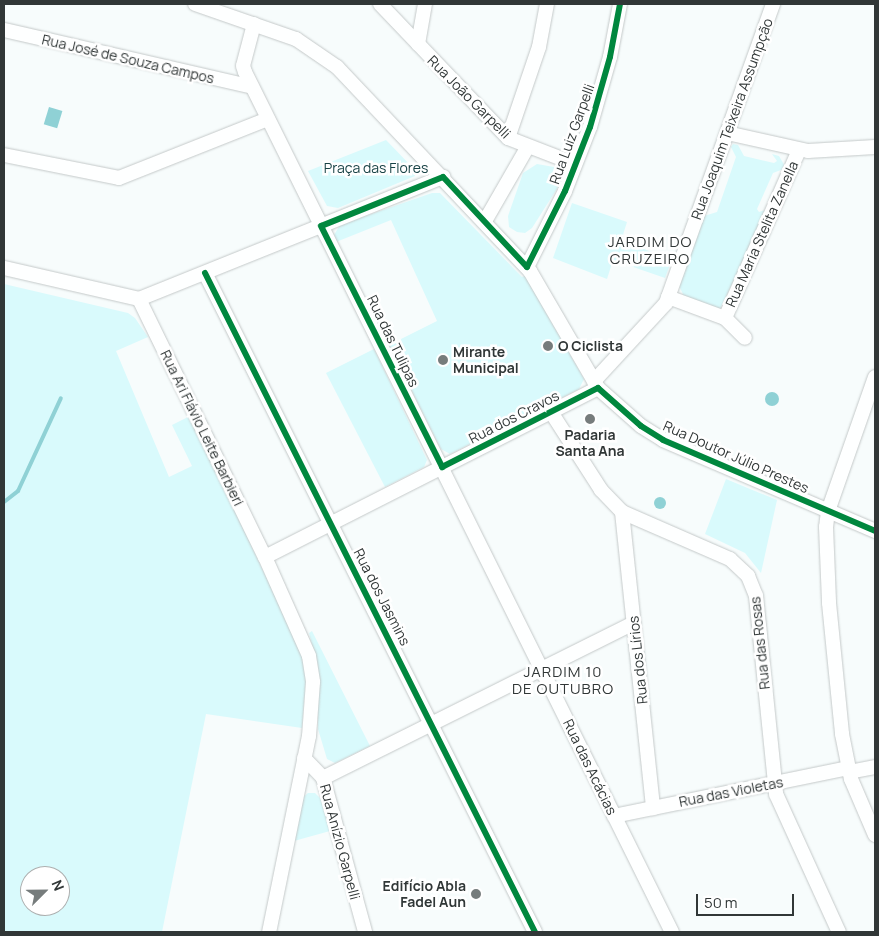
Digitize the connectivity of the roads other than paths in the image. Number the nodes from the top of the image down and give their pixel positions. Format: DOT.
graph roads {
  1 [pos="196,4"];
  2 [pos="380,4"];
  3 [pos="425,4"];
  4 [pos="548,4"];
  5 [pos="620,4"];
  6 [pos="773,4"];
  7 [pos="254,24"];
  8 [pos="4,30"];
  9 [pos="418,44"];
  10 [pos="243,66"];
  11 [pos="227,82"];
  12 [pos="252,87"];
  13 [pos="268,119"];
  14 [pos="727,133"];
  15 [pos="508,138"];
  16 [pos="875,147"];
  17 [pos="527,148"];
  18 [pos="799,150"];
  19 [pos="4,154"];
  20 [pos="575,164"];
  21 [pos="443,177"];
  22 [pos="485,221"];
  23 [pos="321,226"];
  24 [pos="527,267"];
  25 [pos="4,268"];
  26 [pos="206,273"];
  27 [pos="668,297"];
  28 [pos="139,299"];
  29 [pos="725,318"];
  30 [pos="745,338"];
  31 [pos="875,377"];
  32 [pos="596,385"];
  33 [pos="551,412"];
  34 [pos="442,467"];
  35 [pos="828,511"];
  36 [pos="622,512"];
  37 [pos="331,523"];
  38 [pos="875,531"];
  39 [pos="265,557"];
  40 [pos="634,623"];
  41 [pos="542,669"];
  42 [pos="432,725"];
  43 [pos="304,758"];
  44 [pos="875,766"];
  45 [pos="848,770"];
  46 [pos="323,778"];
  47 [pos="773,784"];
  48 [pos="653,808"];
  49 [pos="614,816"];
  50 [pos="875,835"];
  51 [pos="269,932"];
  52 [pos="365,932"];
  53 [pos="535,932"];
  54 [pos="672,932"];
  55 [pos="839,932"];
  1 -- 7 [label="street, Rua Doutor Júlio Prestes"];
  2 -- 9 [label="street, Rua João Garpelli"];
  3 -- 9 [label="street"];
  4 -- 15 [label="street"];
  5 -- 20 [label="street, Rua Luiz Garpelli"];
  6 -- 14 [label="street, Rua Joaquim Teixeira Assumpção"];
  7 -- 10 [label="street"];
  7 -- 21 [label="street, Rua Doutor Júlio Prestes"];
  8 -- 11 [label="street, Rua José de Souza Campos"];
  9 -- 15 [label="street, Rua João Garpelli"];
  10 -- 11 [label="street"];
  10 -- 12 [label="street, Rua das Tulipas"];
  11 -- 12 [label="street, Rua José de Souza Campos"];
  12 -- 13 [label="street, Rua das Tulipas"];
  13 -- 19 [label="street"];
  13 -- 23 [label="street, Rua das Tulipas"];
  14 -- 18 [label="street"];
  14 -- 27 [label="street, Rua Joaquim Teixeira Assumpção"];
  15 -- 17 [label="street, Rua João Garpelli"];
  16 -- 18 [label="street"];
  17 -- 20 [label="street, Rua João Garpelli"];
  17 -- 22 [label="street"];
  18 -- 29 [label="street, Rua Maria Stelita Zanella"];
  20 -- 24 [label="street, Rua Luiz Garpelli"];
  21 -- 22 [label="street, Rua Doutor Júlio Prestes"];
  21 -- 23 [label="street"];
  22 -- 24 [label="street, Rua Doutor Júlio Prestes"];
  23 -- 26 [label="street"];
  23 -- 34 [label="street, Rua das Tulipas"];
  24 -- 32 [label="street, Rua Doutor Júlio Prestes"];
  25 -- 28 [label="street"];
  26 -- 28 [label="street"];
  26 -- 37 [label="street, Rua dos Jasmins"];
  27 -- 29 [label="street, Rua Maria Stelita Zanella"];
  27 -- 32 [label="street, Rua Joaquim Teixeira Assumpção"];
  28 -- 39 [label="street, Rua Ari Flávio Leite Barbieri"];
  29 -- 30 [label="street"];
  31 -- 35 [label="street"];
  32 -- 33 [label="street, Rua dos Cravos"];
  32 -- 35 [label="street, Rua Doutor Júlio Prestes"];
  33 -- 34 [label="street, Rua dos Cravos"];
  33 -- 36 [label="street, Rua das Rosas"];
  34 -- 37 [label="street, Rua dos Cravos"];
  34 -- 41 [label="street, Rua das Acácias"];
  35 -- 38 [label="street, Rua Doutor Júlio Prestes"];
  35 -- 45 [label="street"];
  36 -- 40 [label="street, Rua dos Lírios"];
  36 -- 47 [label="street, Rua das Rosas"];
  37 -- 39 [label="street, Rua dos Cravos"];
  37 -- 42 [label="street, Rua dos Jasmins"];
  39 -- 43 [label="street, Rua Ari Flávio Leite Barbieri"];
  40 -- 41 [label="street"];
  40 -- 48 [label="street, Rua dos Lírios"];
  41 -- 42 [label="street"];
  41 -- 49 [label="street, Rua das Acácias"];
  42 -- 46 [label="street"];
  42 -- 53 [label="street, Rua dos Jasmins"];
  43 -- 46 [label="street, Rua Anízio Garpelli"];
  43 -- 51 [label="street, Rua Ari Flávio Leite Barbieri"];
  44 -- 45 [label="street, Rua das Violetas"];
  45 -- 47 [label="street, Rua das Violetas"];
  45 -- 50 [label="street"];
  46 -- 52 [label="street, Rua Anízio Garpelli"];
  47 -- 48 [label="street, Rua das Violetas"];
  47 -- 55 [label="street, Rua das Rosas"];
  48 -- 49 [label="street, Rua das Violetas"];
  49 -- 54 [label="street, Rua das Acácias"];
}
